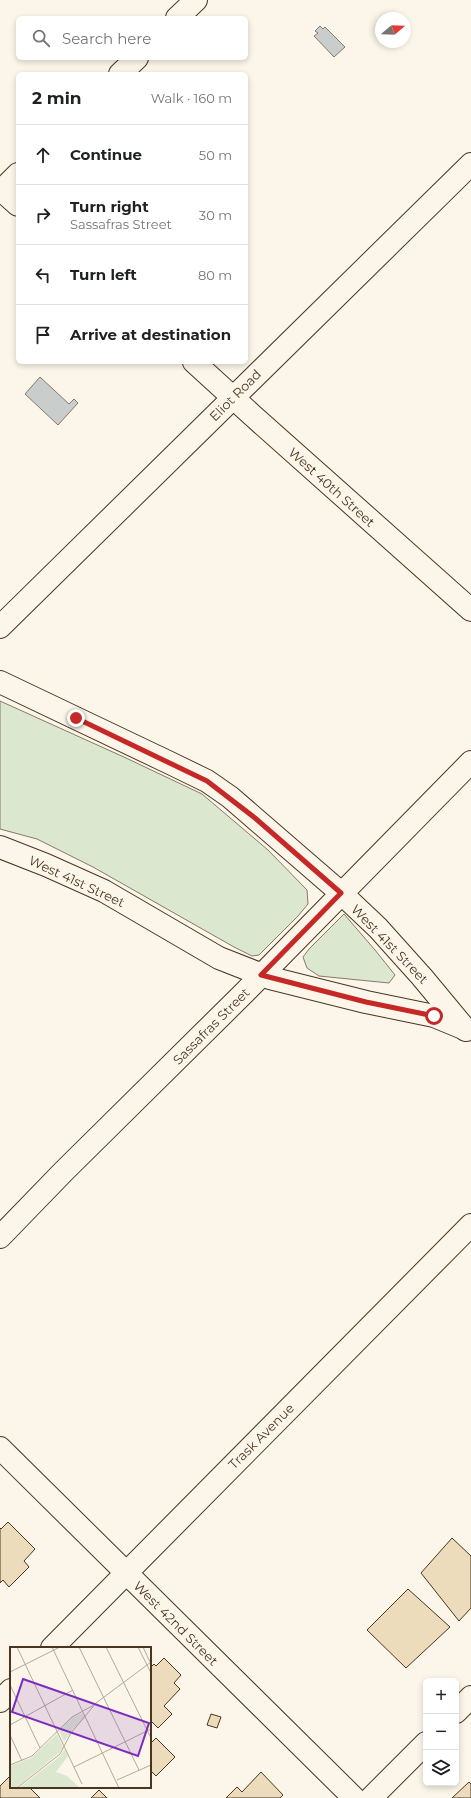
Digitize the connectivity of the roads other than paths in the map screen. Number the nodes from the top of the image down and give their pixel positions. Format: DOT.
graph roads {
  1 [pos="196,0"];
  2 [pos="180,16"];
  3 [pos="135,60"];
  4 [pos="122,72"];
  5 [pos="471,164"];
  6 [pos="16,176"];
  7 [pos="1,190"];
  8 [pos="16,203"];
  9 [pos="196,364"];
  10 [pos="233,398"];
  11 [pos="471,610"];
  12 [pos="0,627"];
  13 [pos="0,682"];
  14 [pos="471,762"];
  15 [pos="0,847"];
  16 [pos="341,893"];
  17 [pos="261,975"];
  18 [pos="469,1031"];
  19 [pos="471,1225"];
  20 [pos="0,1237"];
  21 [pos="0,1448"];
  22 [pos="126,1573"];
  23 [pos="53,1647"];
  24 [pos="10,1691"];
  25 [pos="471,1697"];
  26 [pos="0,1701"];
  27 [pos="459,1709"];
  28 [pos="423,1746"];
  29 [pos="354,1798"];
  30 [pos="371,1798"];
  1 -- 2 [label="street"];
  3 -- 4 [label="street"];
  5 -- 10 [label="street, Eliot Road"];
  6 -- 7 [label="street"];
  7 -- 8 [label="street"];
  9 -- 10 [label="street, West 40th Street"];
  10 -- 11 [label="street, West 40th Street"];
  10 -- 12 [label="street, Eliot Road"];
  13 -- 16 [label="street, West 41st Street"];
  14 -- 16 [label="street, Sassafras Street"];
  15 -- 17 [label="street, West 41st Street"];
  16 -- 17 [label="street, Sassafras Street"];
  16 -- 18 [label="street, West 41st Street"];
  17 -- 18 [label="street, West 41st Street"];
  17 -- 20 [label="street, Sassafras Street"];
  19 -- 22 [label="street, Trask Avenue"];
  21 -- 22 [label="street, West 42nd Street"];
  22 -- 23 [label="street, Trask Avenue"];
  22 -- 29 [label="street, West 42nd Street"];
  24 -- 26 [label="street"];
  25 -- 27 [label="street"];
  28 -- 30 [label="street"];
}
